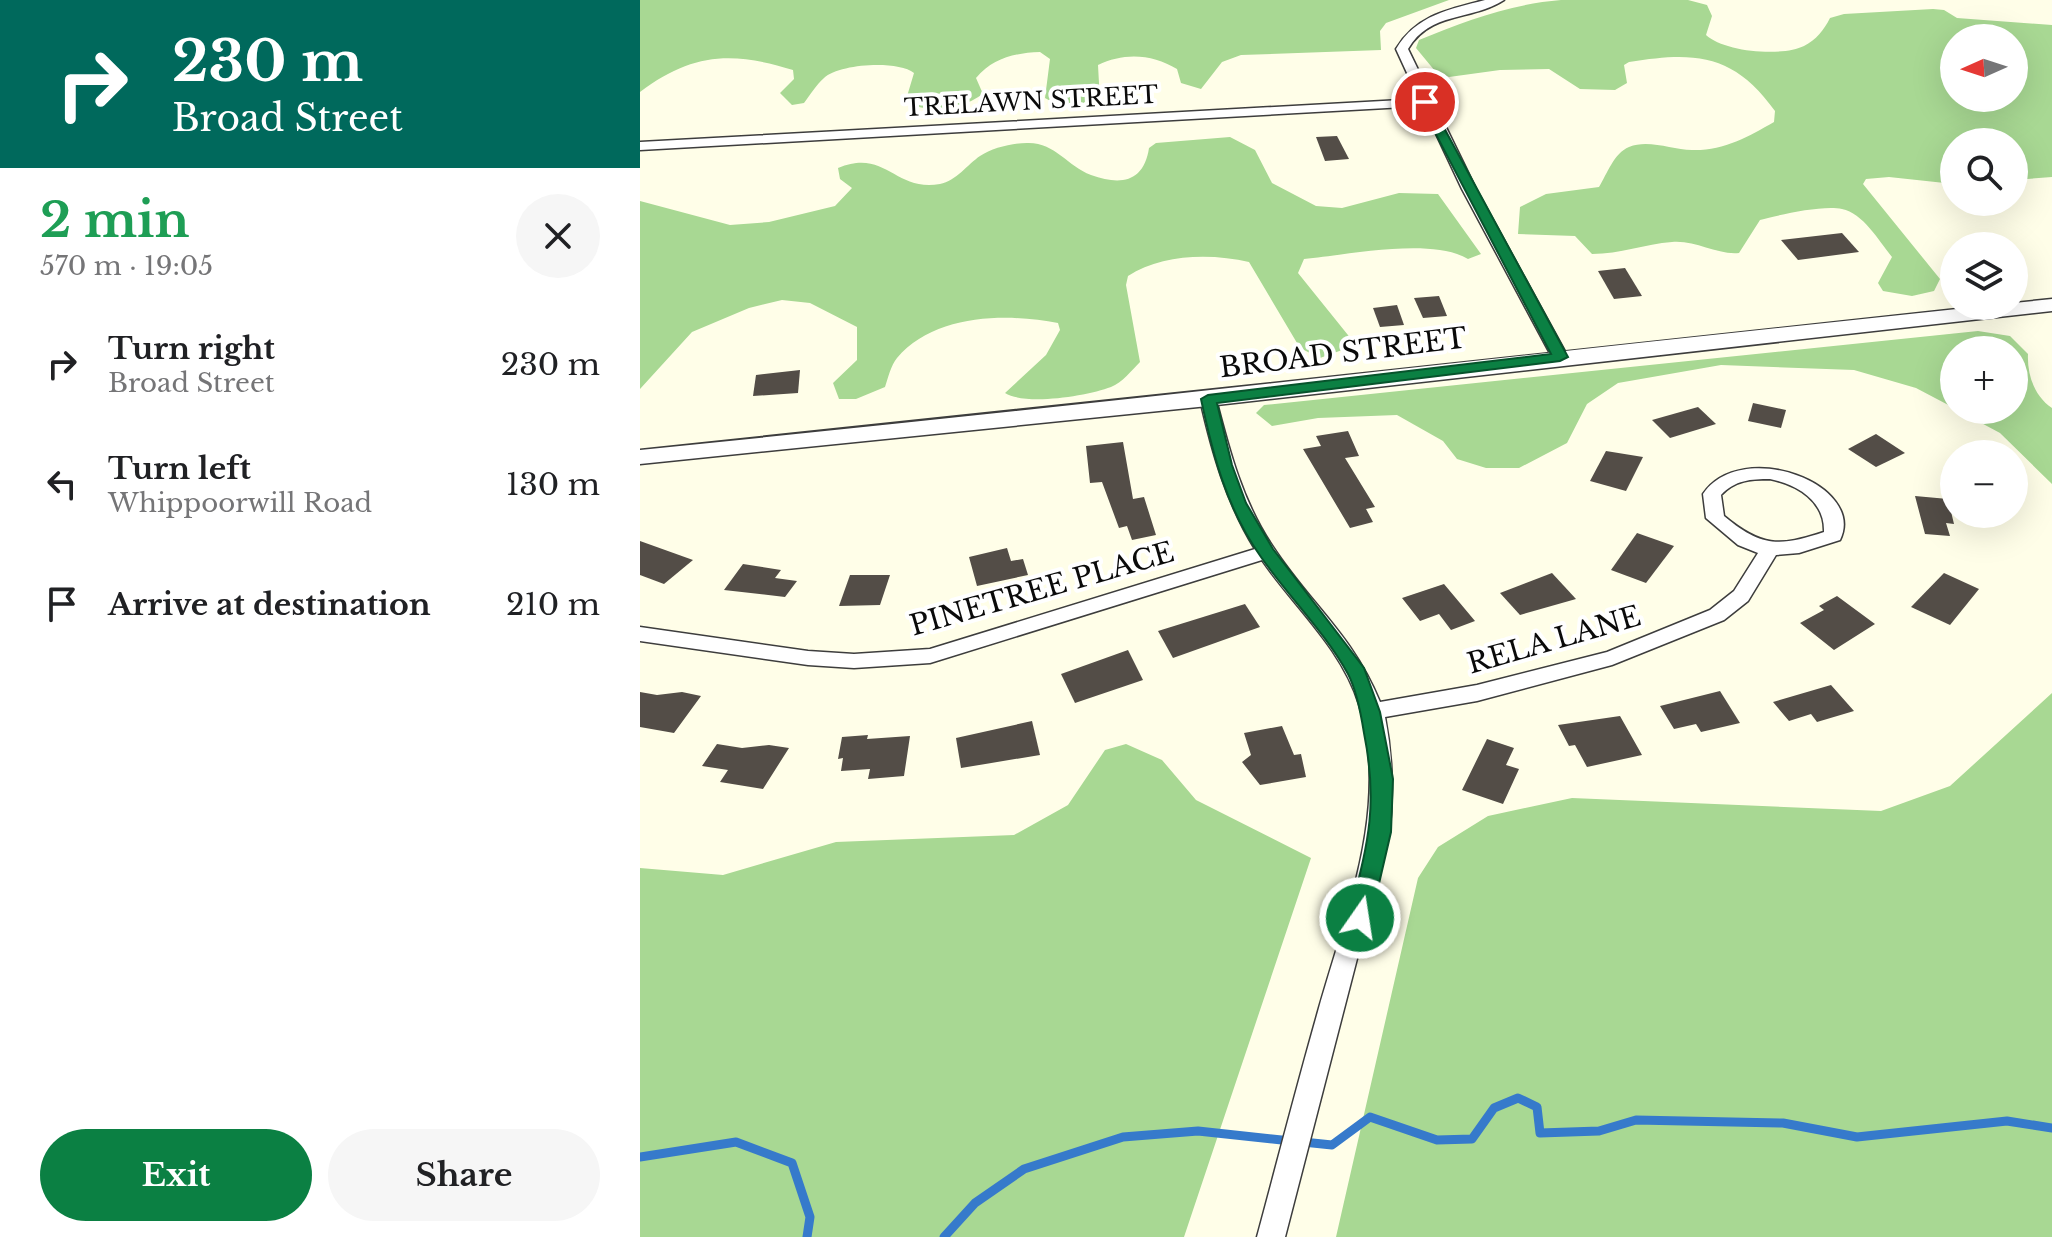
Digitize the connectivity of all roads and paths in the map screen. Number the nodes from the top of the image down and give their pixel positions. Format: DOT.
graph roads {
  1 [pos="1498,0"];
  2 [pos="1425,102"];
  3 [pos="640,146"];
  4 [pos="2052,305"];
  5 [pos="1560,357"];
  6 [pos="1208,399"];
  7 [pos="640,457"];
  8 [pos="1266,552"];
  9 [pos="1768,552"];
  10 [pos="640,634"];
  11 [pos="1370,712"];
  12 [pos="1271,1237"];
  1 -- 2 [label="street"];
  2 -- 3 [label="street, TRELAWN STREET"];
  2 -- 5 [label="street"];
  4 -- 5 [label="street, BROAD STREET"];
  5 -- 6 [label="street, BROAD STREET"];
  6 -- 7 [label="street, BROAD STREET"];
  6 -- 8 [label="street"];
  8 -- 10 [label="street, PINETREE PLACE"];
  8 -- 11 [label="street"];
  9 -- 9 [label="street"];
  9 -- 11 [label="street, RELA LANE"];
  11 -- 12 [label="street"];
}
